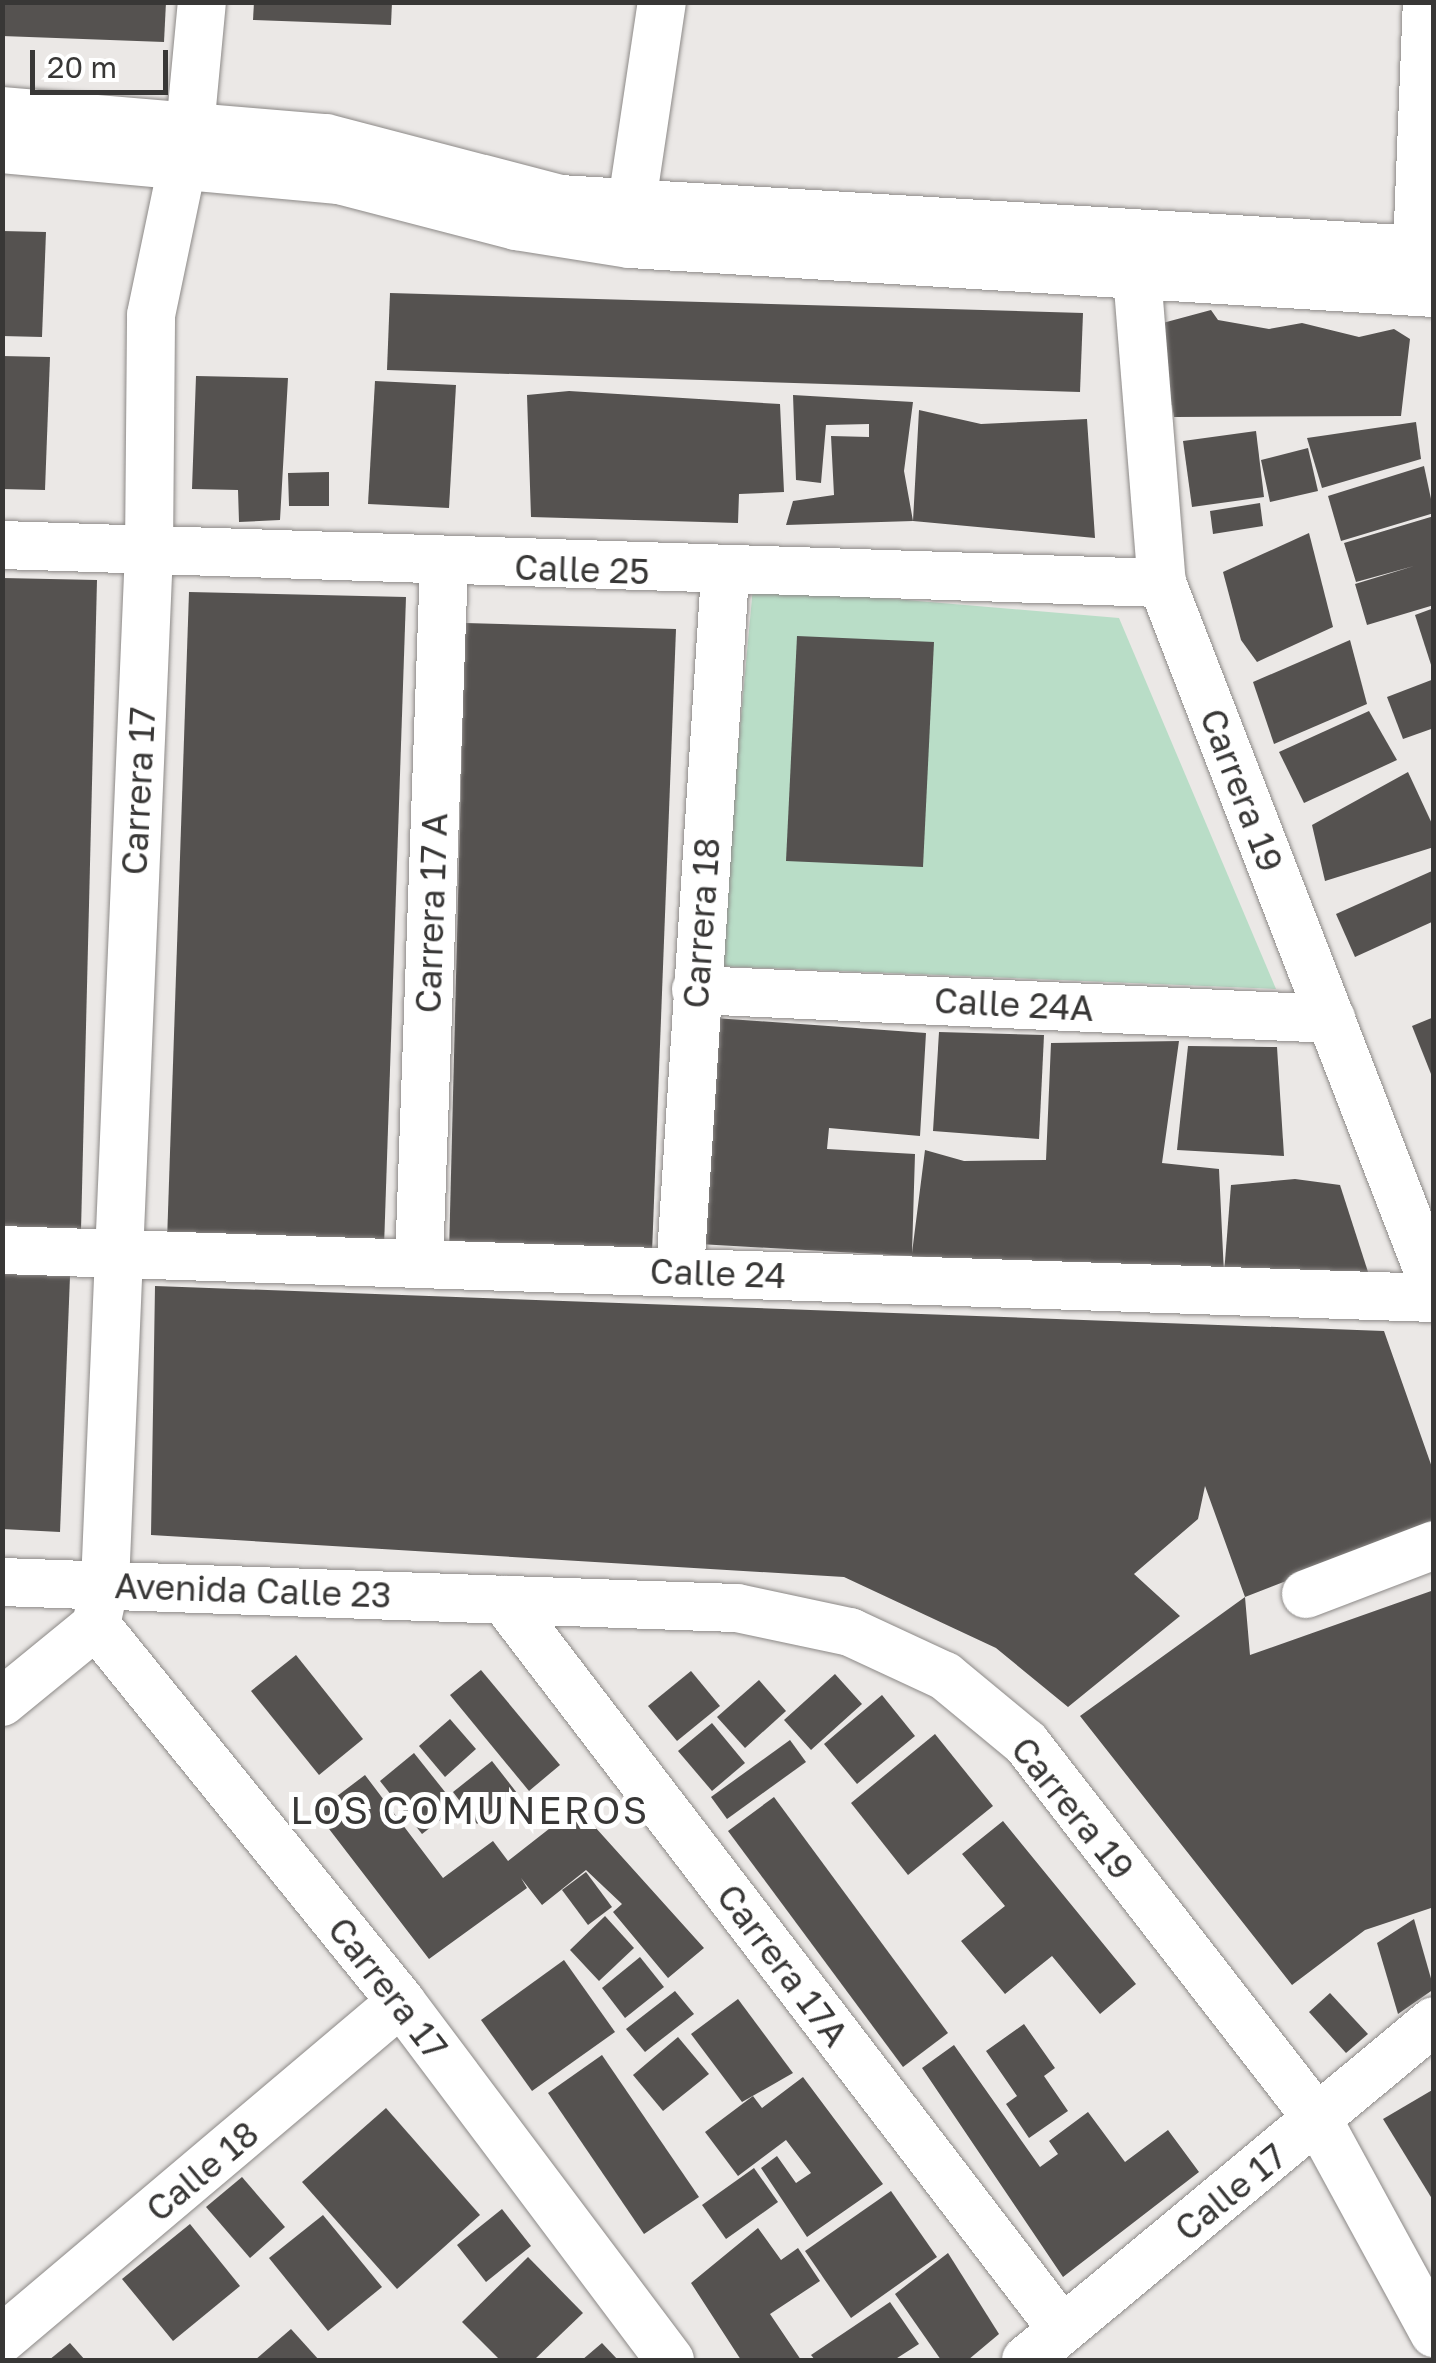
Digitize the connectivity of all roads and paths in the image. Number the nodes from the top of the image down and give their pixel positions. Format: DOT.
graph roads {
  1 [pos="202,2"];
  2 [pos="662,2"];
  3 [pos="1426,2"];
  4 [pos="2,111"];
  5 [pos="185,145"];
  6 [pos="2,150"];
  7 [pos="632,202"];
  8 [pos="1428,264"];
  9 [pos="1136,275"];
  10 [pos="2,544"];
  11 [pos="149,551"];
  12 [pos="444,563"];
  13 [pos="724,574"];
  14 [pos="1162,583"];
  15 [pos="696,990"];
  16 [pos="1332,1018"];
  17 [pos="2,1250"];
  18 [pos="117,1252"];
  19 [pos="419,1263"];
  20 [pos="680,1272"];
  21 [pos="1434,1286"];
  22 [pos="1434,1298"];
  23 [pos="1434,1544"];
  24 [pos="2,1582"];
  25 [pos="1306,1594"];
  26 [pos="504,1600"];
  27 [pos="101,1605"];
  28 [pos="2,1702"];
  29 [pos="401,2002"];
  30 [pos="1434,2021"];
  31 [pos="1318,2120"];
  32 [pos="1062,2330"];
  33 [pos="1434,2333"];
  34 [pos="2,2339"];
  35 [pos="670,2360"];
  36 [pos="1026,2360"];
  1 -- 5 [label="street, Carrera 17"];
  2 -- 7 [label="street"];
  3 -- 8 [label="street"];
  4 -- 5 [label="street"];
  5 -- 6 [label="street"];
  5 -- 7 [label="street"];
  5 -- 9 [label="street"];
  5 -- 11 [label="street, Carrera 17"];
  7 -- 8 [label="street"];
  8 -- 9 [label="street"];
  9 -- 14 [label="street, Carrera 19"];
  10 -- 11 [label="street, Calle 25"];
  11 -- 12 [label="street, Calle 25"];
  11 -- 18 [label="street, Carrera 17"];
  12 -- 13 [label="street, Calle 25"];
  12 -- 19 [label="street, Carrera 17 A"];
  13 -- 14 [label="street, Calle 25"];
  13 -- 15 [label="street, Carrera 18"];
  14 -- 16 [label="street, Carrera 19"];
  15 -- 16 [label="street, Calle 24A"];
  15 -- 20 [label="street, Carrera 18"];
  16 -- 21 [label="street, Carrera 19"];
  17 -- 18 [label="street, Calle 24"];
  18 -- 19 [label="street, Calle 24"];
  18 -- 27 [label="street, Carrera 17"];
  19 -- 20 [label="street, Calle 24"];
  20 -- 22 [label="street, Calle 24"];
  23 -- 25 [label="street"];
  24 -- 27 [label="street, Avenida Calle 23"];
  26 -- 27 [label="street, Avenida Calle 23"];
  26 -- 31 [label="street, Carrera 19"];
  26 -- 32 [label="street, Carrera 17A"];
  27 -- 28 [label="street"];
  27 -- 29 [label="street, Carrera 17"];
  29 -- 34 [label="street, Calle 18"];
  29 -- 35 [label="street, Carrera 17"];
  30 -- 31 [label="street, Calle 17"];
  31 -- 32 [label="street, Calle 17"];
  31 -- 33 [label="street, Carrera 19"];
  32 -- 36 [label="street, Calle 17"];
}
